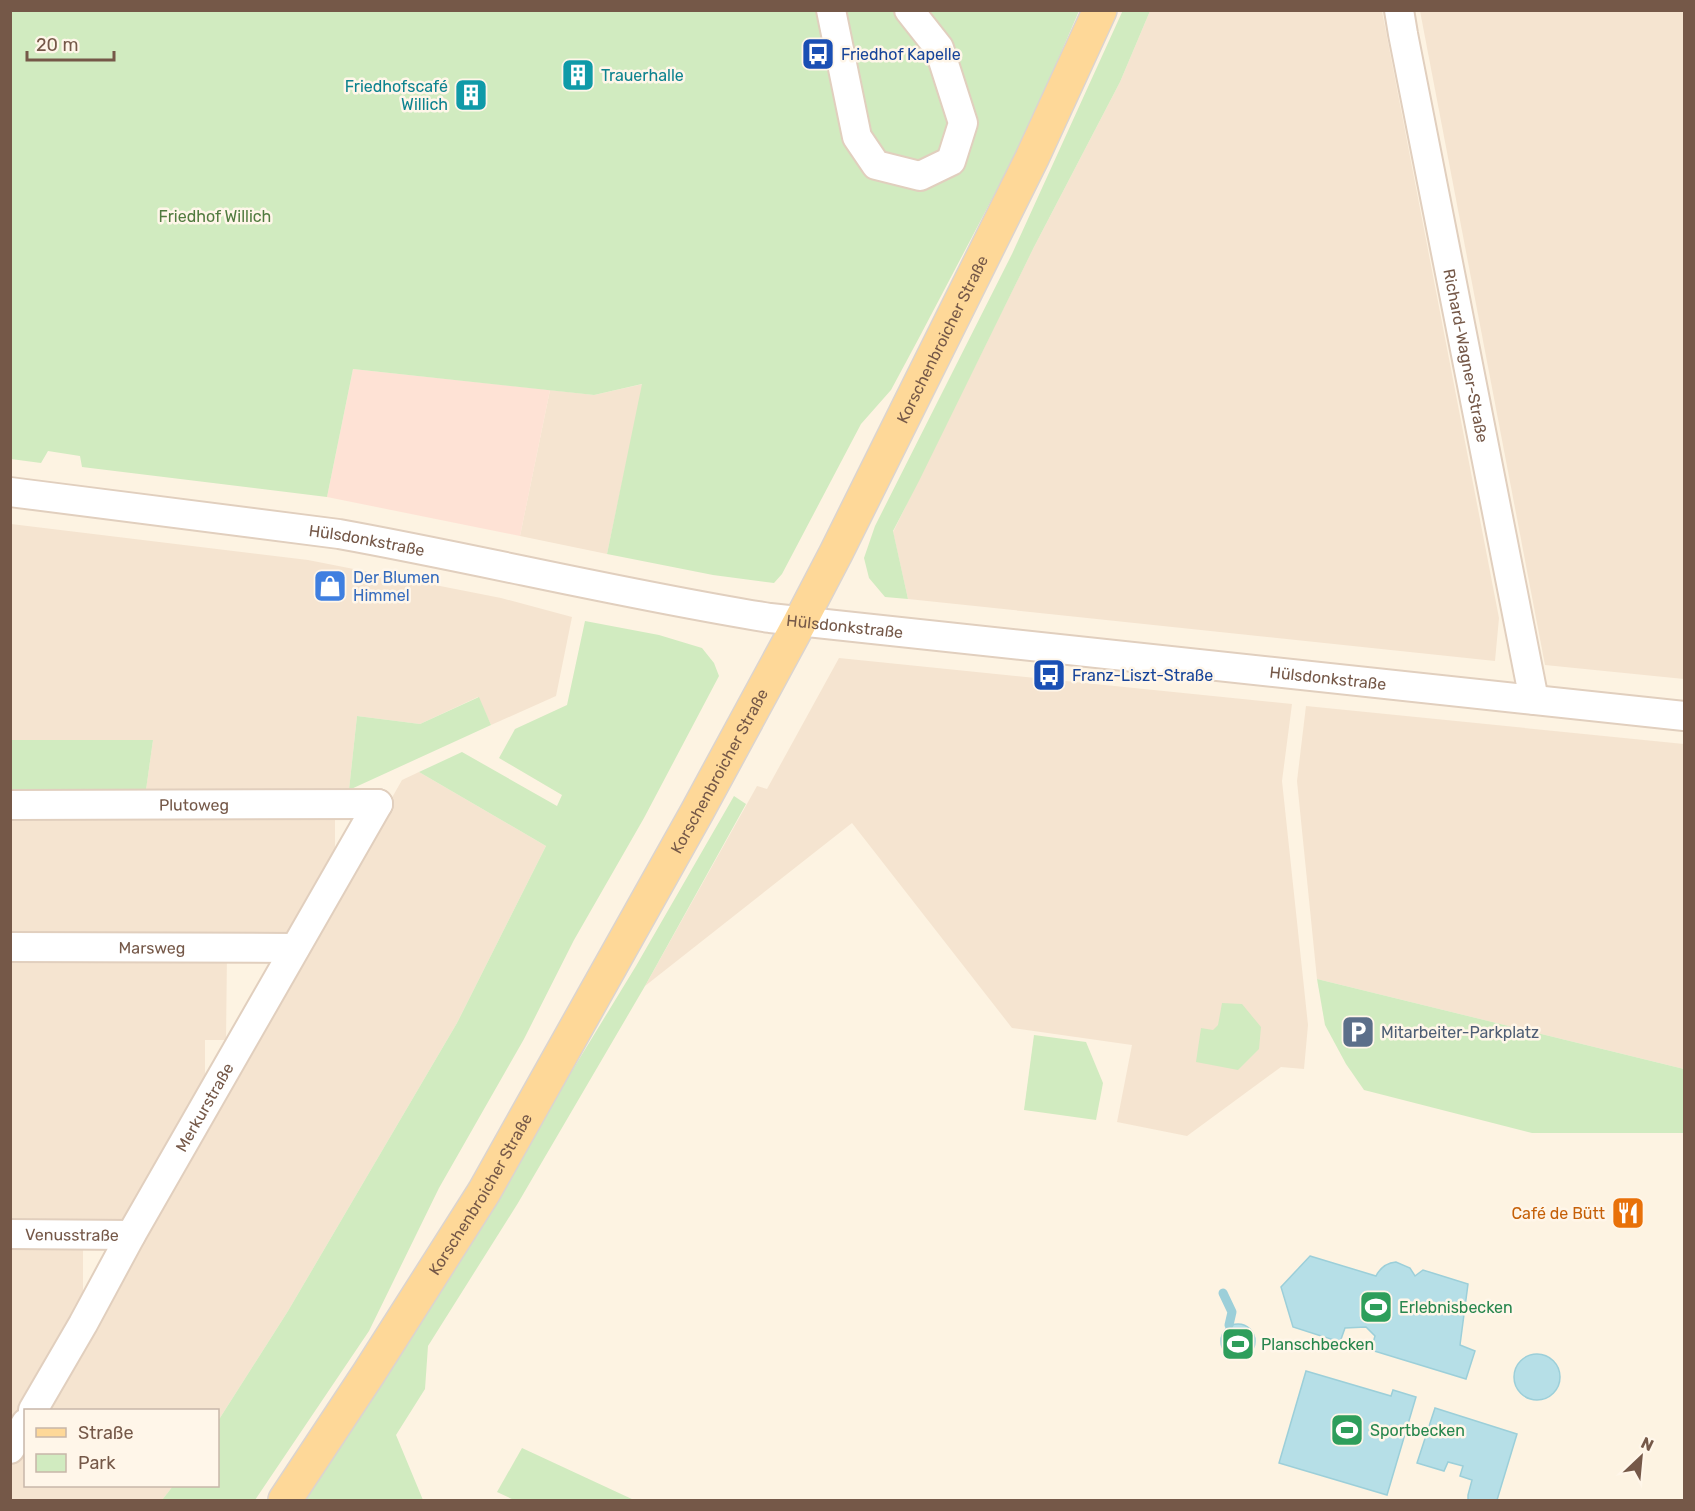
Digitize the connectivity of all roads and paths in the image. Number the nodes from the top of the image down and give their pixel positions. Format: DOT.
graph roads {
  1 [pos="831,10"];
  2 [pos="909,10"];
  3 [pos="1100,10"];
  4 [pos="1399,10"];
  5 [pos="10,492"];
  6 [pos="800,622"];
  7 [pos="1534,700"];
  8 [pos="1684,716"];
  9 [pos="378,804"];
  10 [pos="10,805"];
  11 [pos="10,947"];
  12 [pos="295,948"];
  13 [pos="10,1234"];
  14 [pos="131,1235"];
  15 [pos="34,1409"];
  16 [pos="24,1426"];
  17 [pos="10,1449"];
  18 [pos="285,1500"];
  1 -- 2 [label="street"];
  3 -- 6 [label="main road, Korschenbroicher Straße"];
  4 -- 7 [label="street, Richard-Wagner-Straße"];
  5 -- 6 [label="street, Hülsdonkstraße"];
  6 -- 7 [label="street, Hülsdonkstraße"];
  6 -- 18 [label="main road, Korschenbroicher Straße"];
  7 -- 8 [label="street, Hülsdonkstraße"];
  9 -- 10 [label="street, Plutoweg"];
  9 -- 12 [label="street, Merkurstraße"];
  11 -- 12 [label="street, Marsweg"];
  12 -- 14 [label="street, Merkurstraße"];
  13 -- 14 [label="street, Venusstraße"];
  14 -- 15 [label="street, Merkurstraße"];
  16 -- 17 [label="street"];
}
